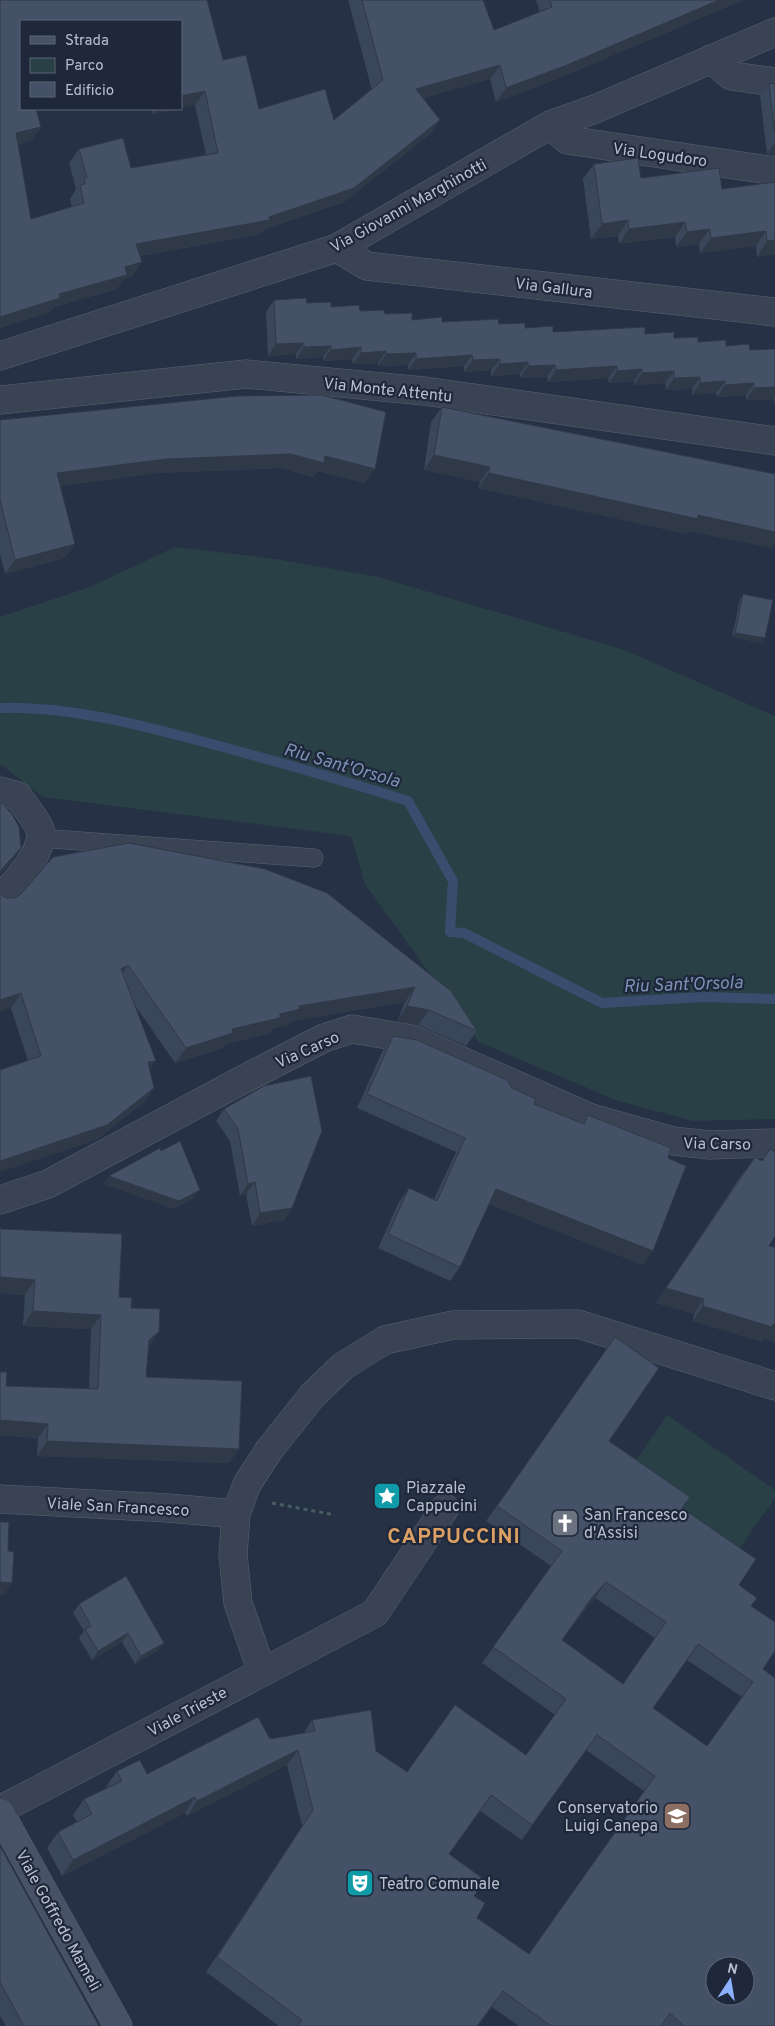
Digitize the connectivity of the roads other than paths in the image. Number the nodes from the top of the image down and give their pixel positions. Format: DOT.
graph roads {
  1 [pos="775,32"];
  2 [pos="711,59"];
  3 [pos="775,82"];
  4 [pos="550,125"];
  5 [pos="775,171"];
  6 [pos="337,248"];
  7 [pos="775,312"];
  8 [pos="0,356"];
  9 [pos="0,400"];
  10 [pos="775,442"];
  11 [pos="0,791"];
  12 [pos="39,838"];
  13 [pos="314,858"];
  14 [pos="0,898"];
  15 [pos="775,1143"];
  16 [pos="0,1200"];
  17 [pos="775,1386"];
  18 [pos="0,1499"];
  19 [pos="445,1508"];
  20 [pos="236,1514"];
  21 [pos="262,1672"];
  22 [pos="0,1812"];
  23 [pos="118,2026"];
  1 -- 2 [label="street, Via Giovanni Marghinotti"];
  2 -- 3 [label="street"];
  2 -- 4 [label="street, Via Giovanni Marghinotti"];
  4 -- 5 [label="street, Via Logudoro"];
  4 -- 6 [label="street, Via Giovanni Marghinotti"];
  6 -- 7 [label="street, Via Gallura"];
  6 -- 8 [label="street, Via Giovanni Marghinotti"];
  9 -- 10 [label="street, Via Monte Attentu"];
  11 -- 12 [label="street"];
  12 -- 13 [label="lane"];
  12 -- 14 [label="street"];
  15 -- 16 [label="street, Via Carso"];
  17 -- 20 [label="street"];
  18 -- 20 [label="street, Viale San Francesco"];
  19 -- 21 [label="street, Viale Trieste"];
  20 -- 21 [label="street"];
  21 -- 22 [label="street, Viale Trieste"];
  22 -- 23 [label="main road, Viale Goffredo Mameli"];
}
